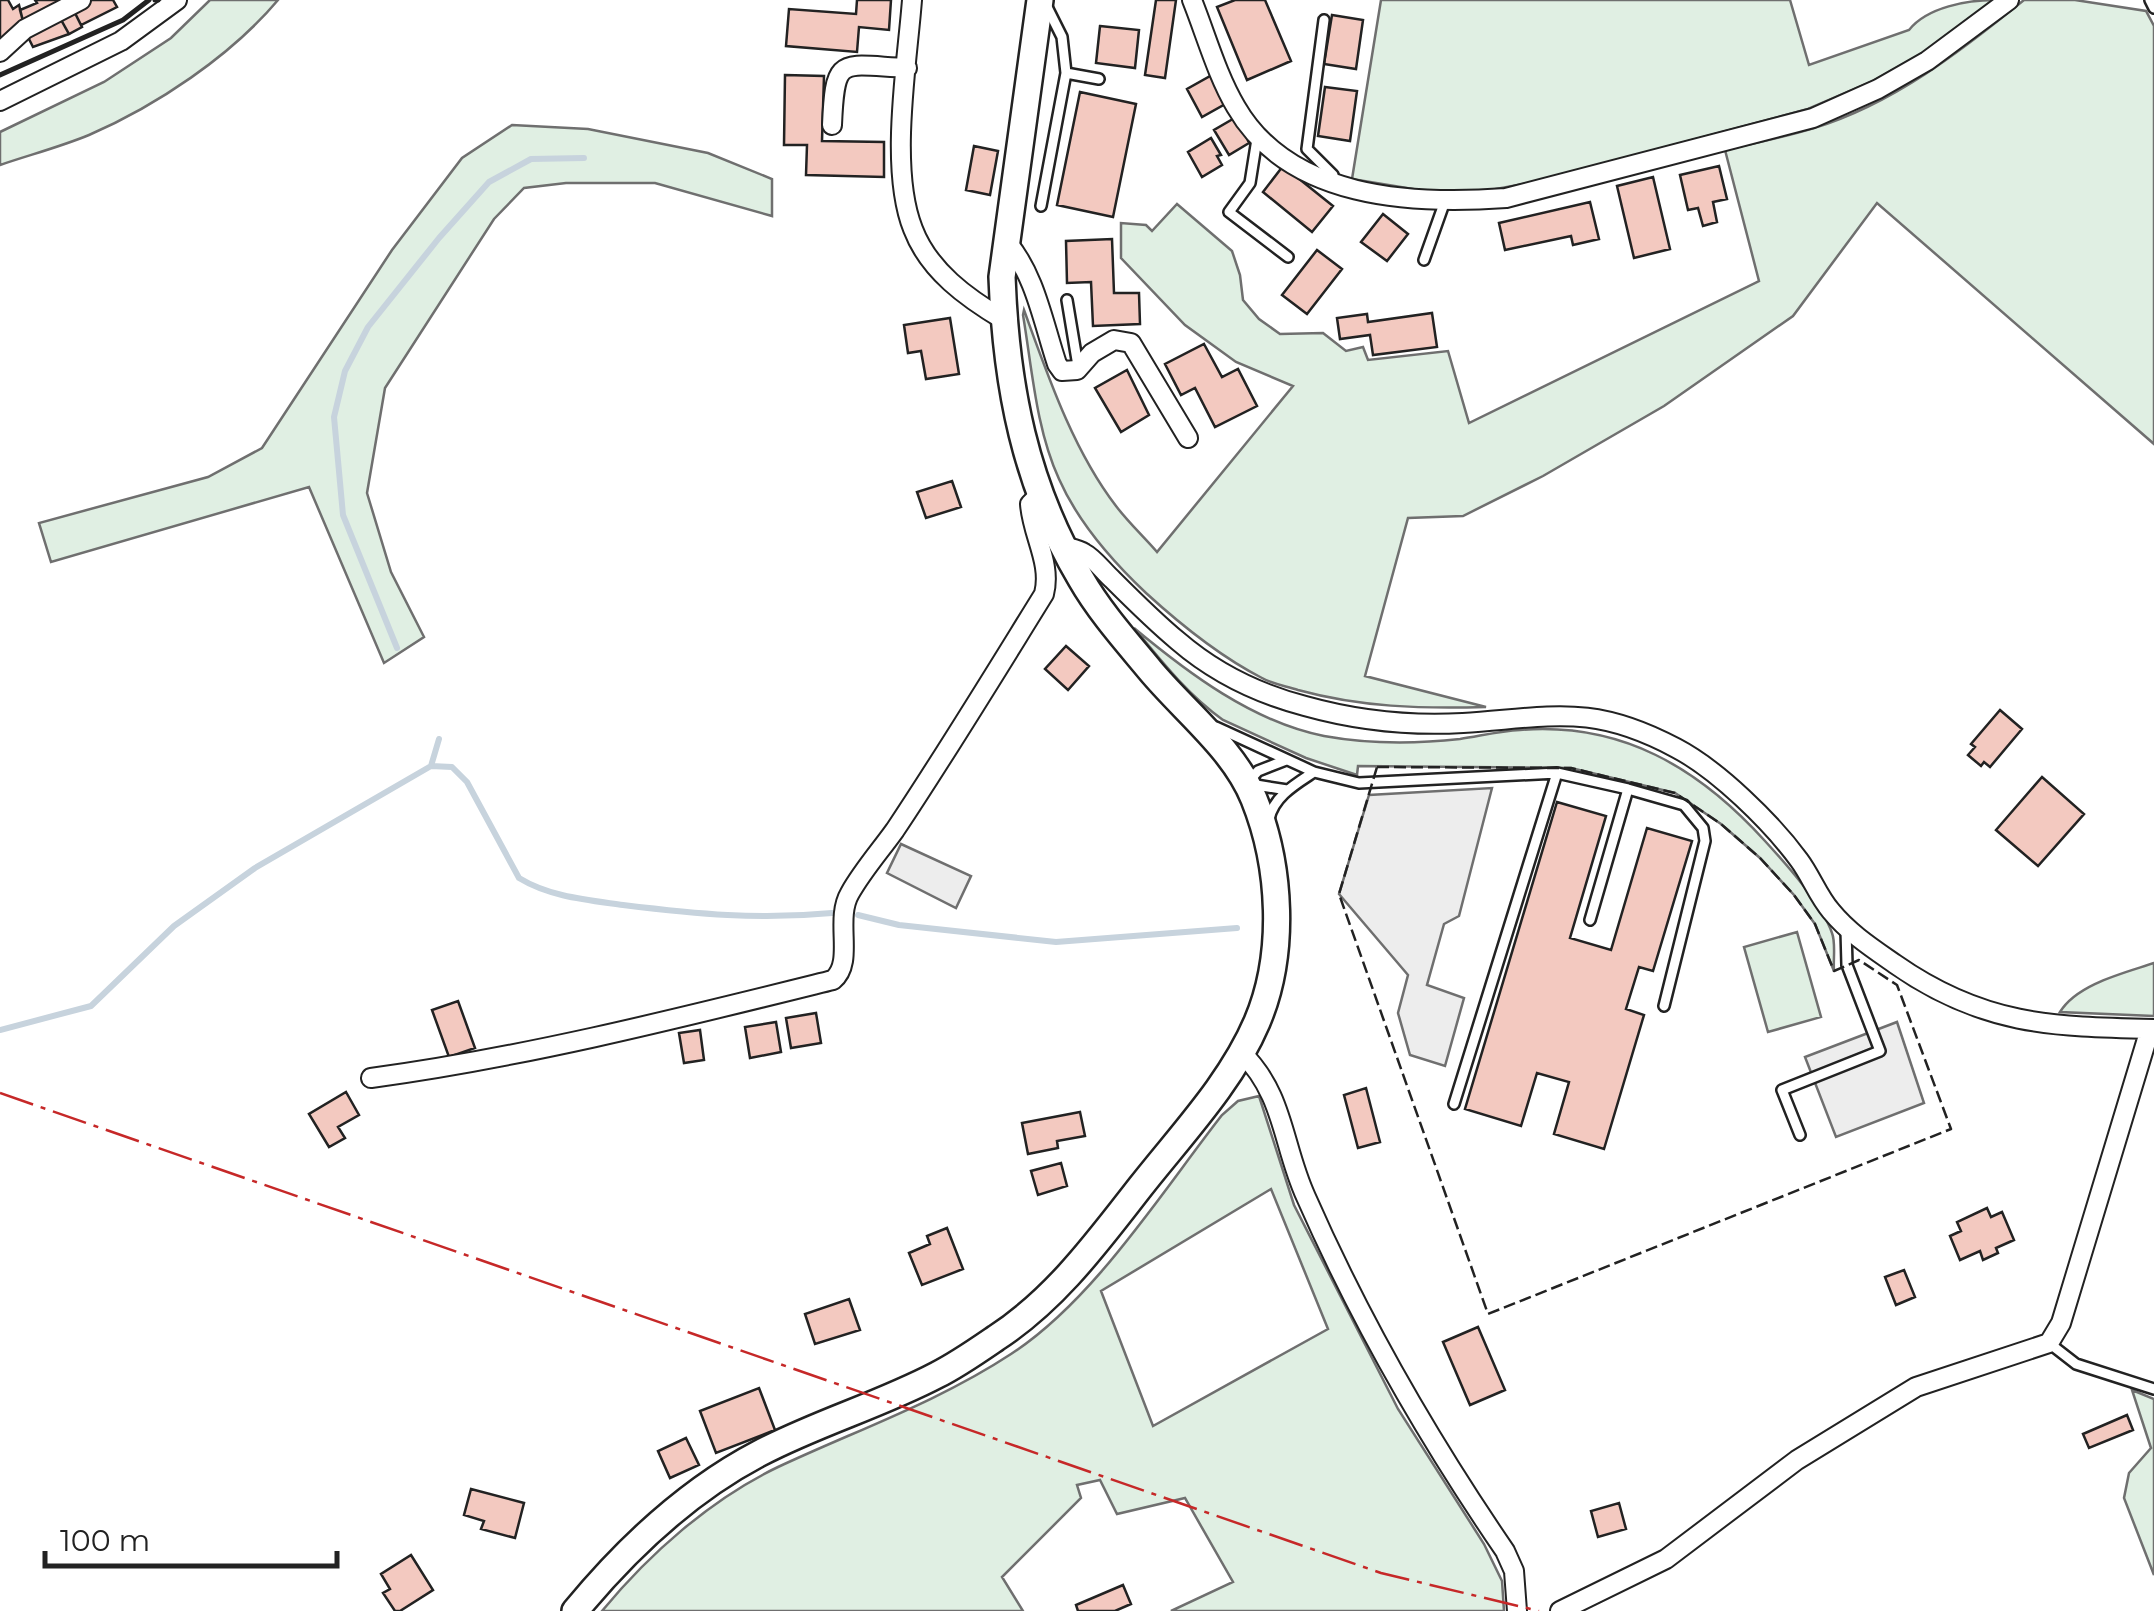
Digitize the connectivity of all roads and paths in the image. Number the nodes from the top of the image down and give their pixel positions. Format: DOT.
graph roads {
  1 [pos="81,0"];
  2 [pos="177,0"];
  3 [pos="912,0"];
  4 [pos="1042,0"];
  5 [pos="1192,0"];
  6 [pos="2009,0"];
  7 [pos="2150,0"];
  8 [pos="2154,8"];
  9 [pos="1324,20"];
  10 [pos="0,52"];
  11 [pos="907,68"];
  12 [pos="1066,73"];
  13 [pos="1099,79"];
  14 [pos="0,101"];
  15 [pos="832,126"];
  16 [pos="1257,136"];
  17 [pos="1334,184"];
  18 [pos="1445,201"];
  19 [pos="1041,206"];
  20 [pos="1006,241"];
  21 [pos="1288,257"];
  22 [pos="1424,260"];
  23 [pos="1067,300"];
  24 [pos="1004,320"];
  25 [pos="1077,370"];
  26 [pos="1188,438"];
  27 [pos="1040,494"];
  28 [pos="1062,546"];
  29 [pos="1191,716"];
  30 [pos="1288,759"];
  31 [pos="1314,772"];
  32 [pos="1557,773"];
  33 [pos="1246,784"];
  34 [pos="1628,788"];
  35 [pos="1287,790"];
  36 [pos="1266,831"];
  37 [pos="1590,920"];
  38 [pos="1846,928"];
  39 [pos="1664,1006"];
  40 [pos="2153,1027"];
  41 [pos="1241,1052"];
  42 [pos="371,1078"];
  43 [pos="1454,1104"];
  44 [pos="1800,1135"];
  45 [pos="2049,1344"];
  46 [pos="2154,1389"];
  47 [pos="575,1611"];
  48 [pos="1517,1611"];
  49 [pos="1560,1611"];
  1 -- 10 [label="street"];
  2 -- 14 [label="street"];
  3 -- 11 [label="street"];
  4 -- 12 [label="lane"];
  4 -- 20 [label="main road"];
  5 -- 16 [label="street"];
  6 -- 18 [label="street"];
  7 -- 8 [label="lane"];
  9 -- 17 [label="lane"];
  11 -- 15 [label="street"];
  11 -- 24 [label="street"];
  12 -- 13 [label="lane"];
  12 -- 19 [label="lane"];
  16 -- 17 [label="street"];
  16 -- 21 [label="lane"];
  17 -- 18 [label="street"];
  18 -- 22 [label="lane"];
  20 -- 24 [label="main road"];
  20 -- 25 [label="street"];
  23 -- 25 [label="lane"];
  24 -- 27 [label="main road"];
  25 -- 26 [label="street"];
  27 -- 28 [label="main road"];
  27 -- 42 [label="street"];
  28 -- 29 [label="main road"];
  28 -- 38 [label="street"];
  29 -- 30 [label="lane"];
  29 -- 33 [label="main road"];
  30 -- 31 [label="lane"];
  30 -- 33 [label="lane"];
  31 -- 32 [label="lane"];
  31 -- 35 [label="lane"];
  32 -- 34 [label="lane"];
  32 -- 43 [label="lane"];
  33 -- 35 [label="lane"];
  33 -- 36 [label="main road"];
  34 -- 37 [label="lane"];
  34 -- 39 [label="lane"];
  35 -- 36 [label="lane"];
  36 -- 41 [label="main road"];
  38 -- 40 [label="street"];
  38 -- 44 [label="lane"];
  40 -- 45 [label="street"];
  41 -- 47 [label="main road"];
  41 -- 48 [label="street"];
  45 -- 46 [label="lane"];
  45 -- 49 [label="street"];
}
